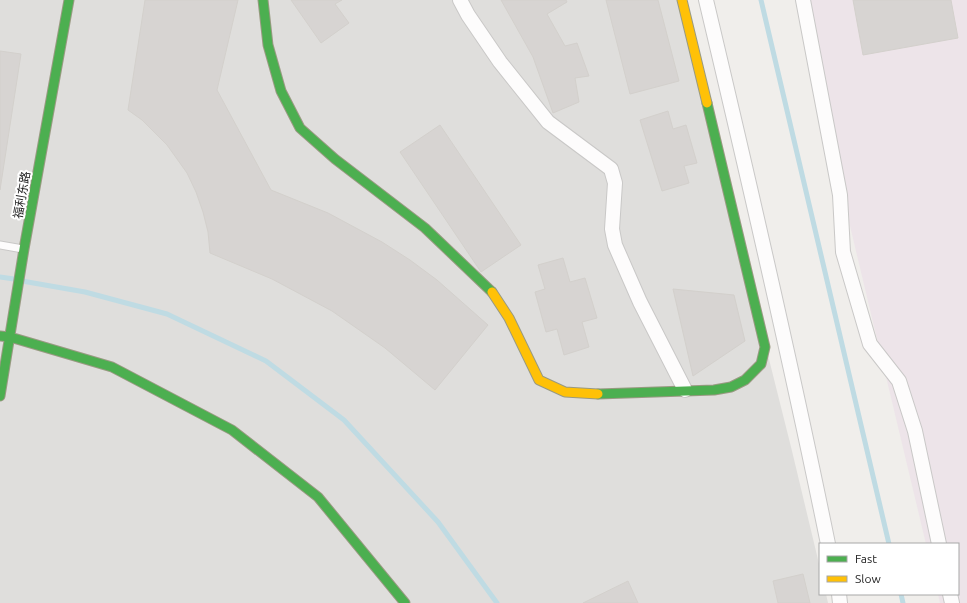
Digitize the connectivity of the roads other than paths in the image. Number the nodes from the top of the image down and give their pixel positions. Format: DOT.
graph roads {
  1 [pos="69,0"];
  2 [pos="263,0"];
  3 [pos="460,0"];
  4 [pos="682,0"];
  5 [pos="706,0"];
  6 [pos="803,0"];
  7 [pos="0,245"];
  8 [pos="23,253"];
  9 [pos="0,336"];
  10 [pos="10,337"];
  11 [pos="685,390"];
  12 [pos="0,396"];
  13 [pos="828,543"];
  14 [pos="939,543"];
  15 [pos="405,603"];
  1 -- 8 [label="street, 福利东路"];
  2 -- 11 [label="street"];
  3 -- 11 [label="street"];
  4 -- 11 [label="street"];
  5 -- 13 [label="street"];
  6 -- 14 [label="street"];
  7 -- 8 [label="lane"];
  8 -- 10 [label="street, 福利东路"];
  9 -- 10 [label="street"];
  10 -- 12 [label="street, 福利东路"];
  10 -- 15 [label="street"];
}
